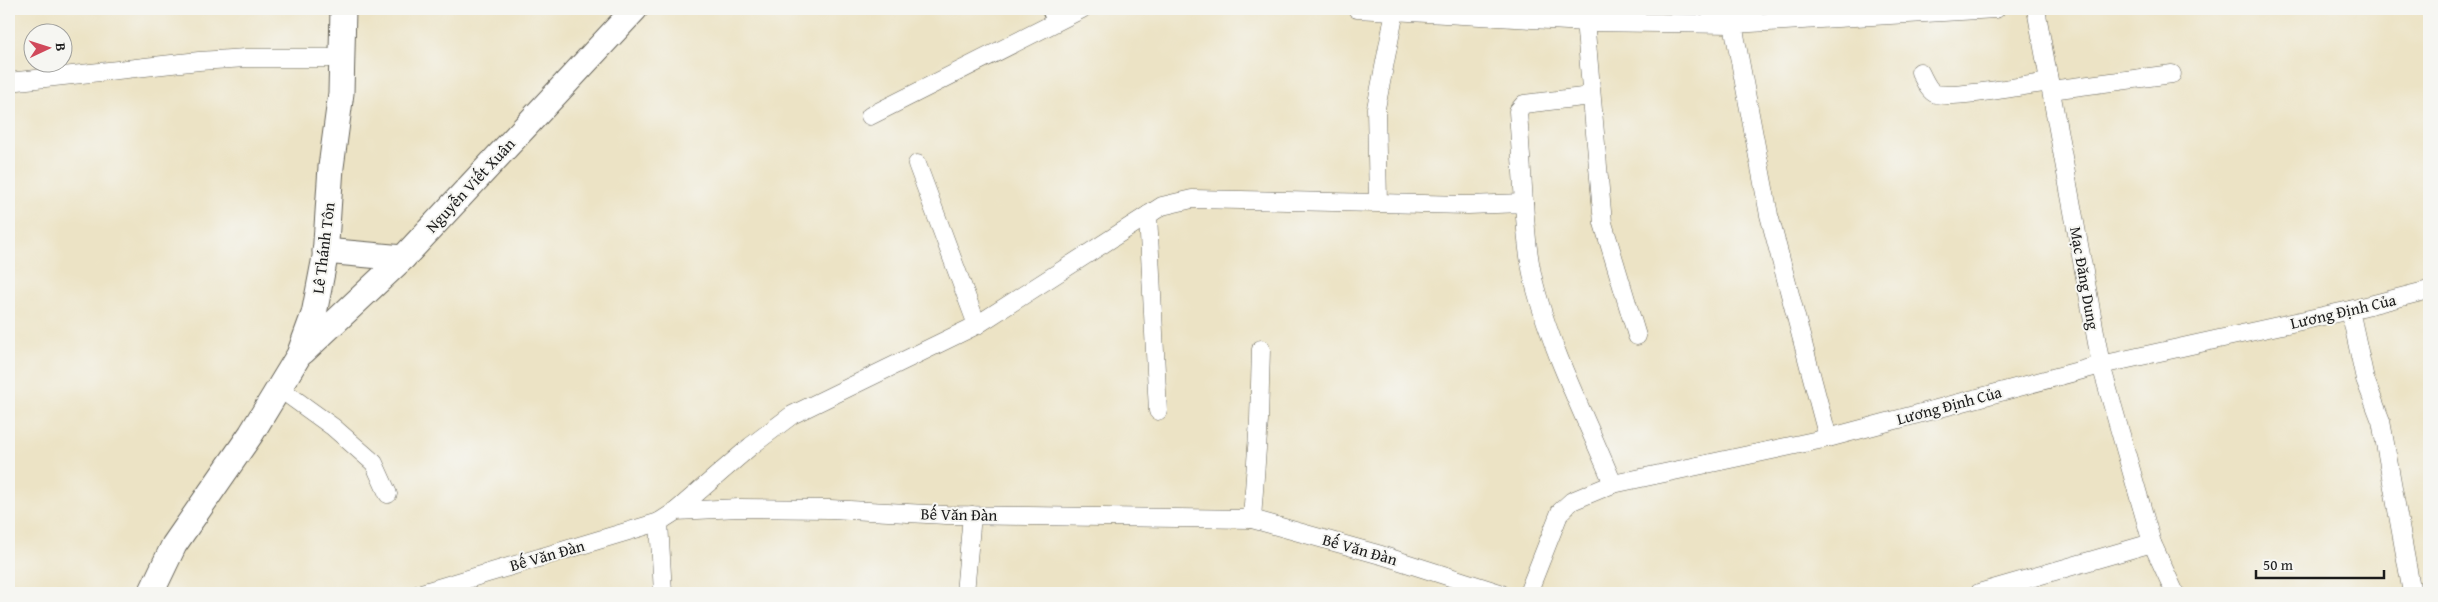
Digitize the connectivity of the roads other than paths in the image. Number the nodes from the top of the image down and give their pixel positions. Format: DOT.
graph roads {
  1 [pos="343,9"];
  2 [pos="635,9"];
  3 [pos="1082,9"];
  4 [pos="1357,9"];
  5 [pos="1996,9"];
  6 [pos="2036,9"];
  7 [pos="1395,11"];
  8 [pos="1585,15"];
  9 [pos="1049,16"];
  10 [pos="1733,24"];
  11 [pos="342,58"];
  12 [pos="1920,72"];
  13 [pos="2172,74"];
  14 [pos="9,82"];
  15 [pos="2050,86"];
  16 [pos="1591,96"];
  17 [pos="870,116"];
  18 [pos="917,164"];
  19 [pos="1378,202"];
  20 [pos="1524,203"];
  21 [pos="1148,215"];
  22 [pos="325,251"];
  23 [pos="403,258"];
  24 [pos="2429,290"];
  25 [pos="2350,310"];
  26 [pos="977,325"];
  27 [pos="1637,336"];
  28 [pos="1261,349"];
  29 [pos="299,355"];
  30 [pos="2101,365"];
  31 [pos="279,388"];
  32 [pos="1158,411"];
  33 [pos="1828,438"];
  34 [pos="1614,484"];
  35 [pos="388,494"];
  36 [pos="676,511"];
  37 [pos="972,515"];
  38 [pos="1252,519"];
  39 [pos="659,522"];
  40 [pos="2152,543"];
  41 [pos="2017,588"];
  42 [pos="151,593"];
  43 [pos="421,593"];
  44 [pos="663,593"];
  45 [pos="966,593"];
  46 [pos="1500,593"];
  47 [pos="1528,593"];
  48 [pos="1979,593"];
  49 [pos="2175,593"];
  50 [pos="2412,593"];
  1 -- 11 [label="main road, Lê Thánh Tôn"];
  2 -- 23 [label="main road, Nguyễn Viết Xuân"];
  3 -- 9 [label="street"];
  4 -- 7 [label="street"];
  5 -- 10 [label="street"];
  6 -- 15 [label="street, Mạc Đăng Dung"];
  7 -- 8 [label="street"];
  7 -- 19 [label="street"];
  8 -- 10 [label="street"];
  8 -- 16 [label="street"];
  9 -- 17 [label="street"];
  10 -- 33 [label="street"];
  11 -- 14 [label="street"];
  11 -- 22 [label="main road, Lê Thánh Tôn"];
  12 -- 15 [label="street"];
  13 -- 15 [label="street"];
  15 -- 30 [label="street, Mạc Đăng Dung"];
  16 -- 20 [label="street"];
  16 -- 27 [label="street"];
  18 -- 26 [label="street"];
  19 -- 20 [label="street"];
  19 -- 21 [label="street"];
  20 -- 34 [label="street"];
  21 -- 26 [label="street"];
  21 -- 32 [label="street"];
  22 -- 23 [label="main road"];
  22 -- 29 [label="main road, Lê Thánh Tôn"];
  23 -- 29 [label="main road, Nguyễn Viết Xuân"];
  24 -- 25 [label="street, Lương Định Của"];
  25 -- 30 [label="street, Lương Định Của"];
  25 -- 50 [label="street"];
  26 -- 36 [label="street"];
  28 -- 38 [label="street"];
  29 -- 31 [label="main road, Lê Thánh Tôn"];
  30 -- 33 [label="street, Lương Định Của"];
  30 -- 40 [label="street, Mạc Đăng Dung"];
  31 -- 35 [label="street"];
  31 -- 42 [label="main road, Lê Thánh Tôn"];
  33 -- 34 [label="street, Lương Định Của"];
  34 -- 47 [label="street, Lương Định Của"];
  36 -- 37 [label="street, Bế Văn Đàn"];
  36 -- 39 [label="street, Bế Văn Đàn"];
  37 -- 38 [label="street, Bế Văn Đàn"];
  37 -- 45 [label="street"];
  38 -- 46 [label="street, Bế Văn Đàn"];
  39 -- 43 [label="street, Bế Văn Đàn"];
  39 -- 44 [label="street"];
  40 -- 41 [label="street"];
  40 -- 49 [label="street, Mạc Đăng Dung"];
  41 -- 48 [label="street"];
}
